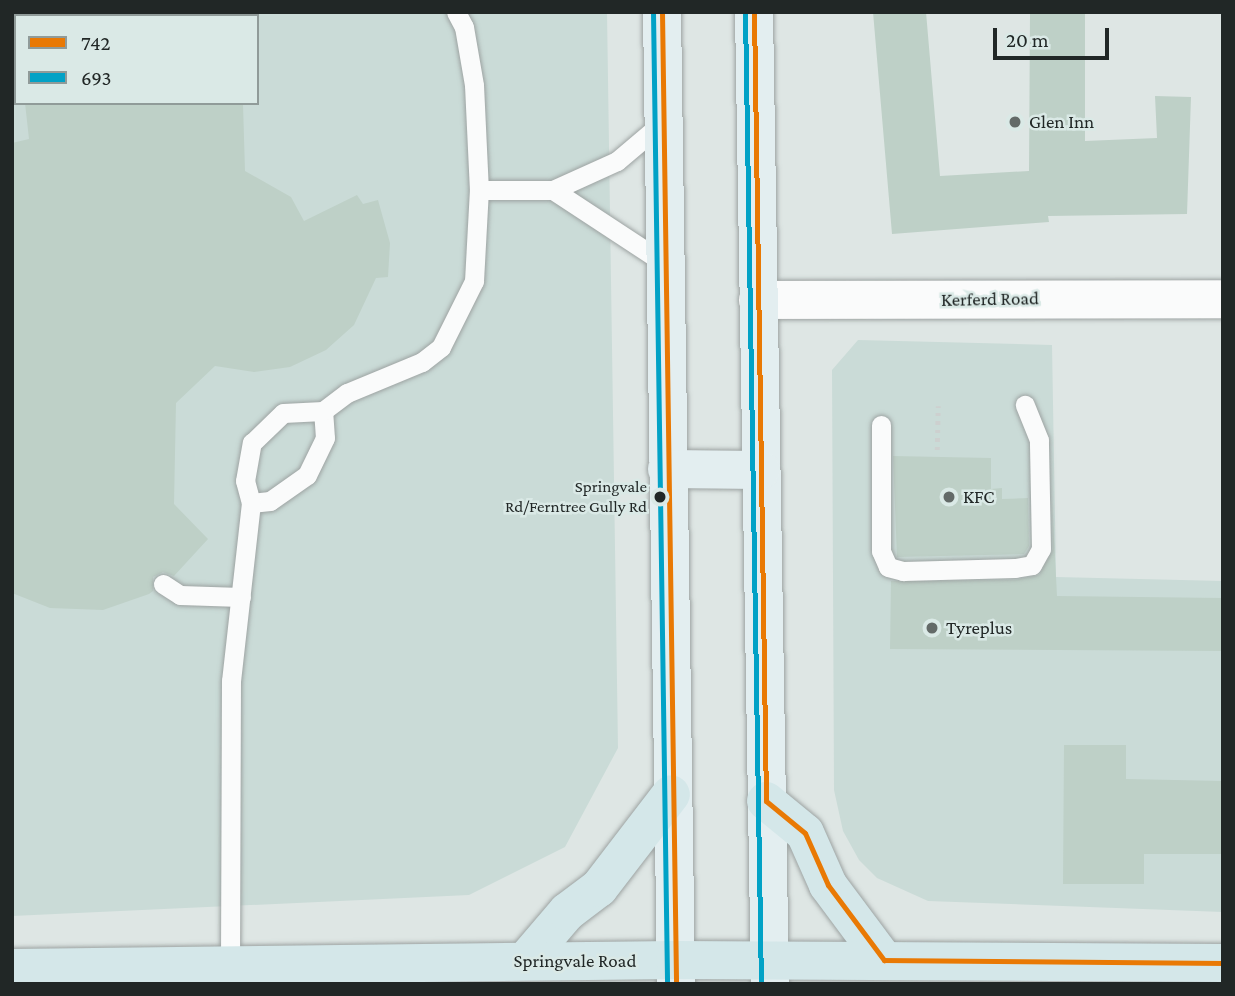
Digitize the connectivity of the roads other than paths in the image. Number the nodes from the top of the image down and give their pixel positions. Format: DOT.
graph roads {
  1 [pos="456,12"];
  2 [pos="662,12"];
  3 [pos="754,12"];
  4 [pos="663,122"];
  5 [pos="480,190"];
  6 [pos="552,190"];
  7 [pos="664,262"];
  8 [pos="1223,299"];
  9 [pos="758,300"];
  10 [pos="1025,405"];
  11 [pos="323,411"];
  12 [pos="881,425"];
  13 [pos="667,469"];
  14 [pos="761,470"];
  15 [pos="251,503"];
  16 [pos="163,584"];
  17 [pos="240,597"];
  18 [pos="671,794"];
  19 [pos="766,801"];
  20 [pos="884,960"];
  21 [pos="525,961"];
  22 [pos="1223,963"];
  23 [pos="230,964"];
  24 [pos="12,968"];
  25 [pos="675,972"];
  26 [pos="769,972"];
  27 [pos="382,973"];
  1 -- 5 [label="lane"];
  2 -- 4 [label="main road"];
  3 -- 9 [label="main road"];
  4 -- 6 [label="lane"];
  4 -- 7 [label="main road"];
  5 -- 6 [label="lane"];
  5 -- 11 [label="lane"];
  6 -- 7 [label="lane"];
  7 -- 13 [label="main road"];
  8 -- 9 [label="street, Kerferd Road"];
  9 -- 14 [label="main road"];
  10 -- 12 [label="lane"];
  11 -- 15 [label="lane"];
  11 -- 15 [label="lane"];
  13 -- 14 [label="main road"];
  13 -- 18 [label="main road"];
  14 -- 19 [label="main road"];
  15 -- 17 [label="lane"];
  16 -- 17 [label="lane"];
  17 -- 23 [label="lane"];
  18 -- 21 [label="highway"];
  18 -- 25 [label="main road"];
  19 -- 20 [label="highway"];
  19 -- 26 [label="main road"];
  20 -- 22 [label="highway, Springvale Road"];
  20 -- 26 [label="highway, Springvale Road"];
  21 -- 25 [label="highway, Springvale Road"];
  21 -- 27 [label="highway, Springvale Road"];
  23 -- 24 [label="highway, Springvale Road"];
  23 -- 27 [label="highway, Springvale Road"];
  25 -- 26 [label="highway, Springvale Road"];
}
